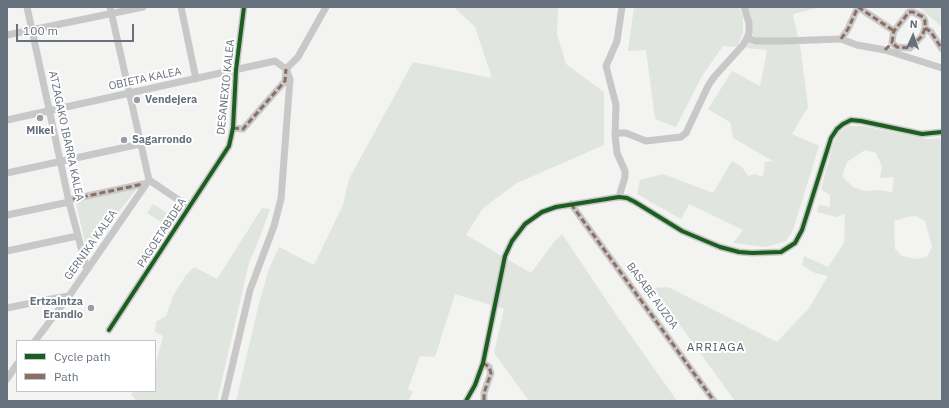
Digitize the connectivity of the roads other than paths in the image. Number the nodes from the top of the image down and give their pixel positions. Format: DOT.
graph roads {
  1 [pos="27,7"];
  2 [pos="143,7"];
  3 [pos="181,7"];
  4 [pos="244,7"];
  5 [pos="326,7"];
  6 [pos="622,7"];
  7 [pos="744,7"];
  8 [pos="858,7"];
  9 [pos="111,10"];
  10 [pos="925,28"];
  11 [pos="32,30"];
  12 [pos="894,31"];
  13 [pos="7,35"];
  14 [pos="747,38"];
  15 [pos="840,39"];
  16 [pos="892,44"];
  17 [pos="942,49"];
  18 [pos="885,50"];
  19 [pos="942,68"];
  20 [pos="286,69"];
  21 [pos="236,70"];
  22 [pos="196,79"];
  23 [pos="130,93"];
  24 [pos="49,111"];
  25 [pos="7,120"];
  26 [pos="233,128"];
  27 [pos="942,132"];
  28 [pos="615,135"];
  29 [pos="140,144"];
  30 [pos="229,146"];
  31 [pos="60,161"];
  32 [pos="7,173"];
  33 [pos="146,182"];
  34 [pos="619,197"];
  35 [pos="71,200"];
  36 [pos="571,204"];
  37 [pos="189,206"];
  38 [pos="7,215"];
  39 [pos="77,236"];
  40 [pos="7,251"];
  41 [pos="86,270"];
  42 [pos="69,296"];
  43 [pos="7,308"];
  44 [pos="109,330"];
  45 [pos="36,340"];
  46 [pos="483,363"];
  47 [pos="16,366"];
  48 [pos="7,379"];
  49 [pos="484,398"];
  50 [pos="224,401"];
  51 [pos="466,401"];
  52 [pos="714,401"];
  1 -- 11 [label="street, ATZAGAKO IBARRA KALEA"];
  2 -- 9 [label="street"];
  3 -- 22 [label="street"];
  4 -- 21 [label="street, DESANEXIO KALEA"];
  5 -- 20 [label="street"];
  6 -- 28 [label="street"];
  7 -- 14 [label="street"];
  8 -- 12 [label="street"];
  8 -- 18 [label="street"];
  9 -- 11 [label="street"];
  9 -- 23 [label="street"];
  10 -- 12 [label="street"];
  10 -- 16 [label="street"];
  10 -- 17 [label="street"];
  11 -- 13 [label="street"];
  11 -- 24 [label="street, ATZAGAKO IBARRA KALEA"];
  12 -- 16 [label="street"];
  14 -- 15 [label="street"];
  14 -- 28 [label="street"];
  16 -- 18 [label="street"];
  18 -- 19 [label="street"];
  20 -- 21 [label="street, OBIETA KALEA"];
  20 -- 26 [label="street"];
  20 -- 50 [label="street"];
  21 -- 22 [label="street, OBIETA KALEA"];
  21 -- 26 [label="street, DESANEXIO KALEA"];
  22 -- 23 [label="street, OBIETA KALEA"];
  23 -- 24 [label="street, OBIETA KALEA"];
  23 -- 29 [label="street"];
  24 -- 25 [label="street, OBIETA KALEA"];
  24 -- 31 [label="street, ATZAGAKO IBARRA KALEA"];
  26 -- 30 [label="street, DESANEXIO KALEA"];
  27 -- 34 [label="street"];
  28 -- 34 [label="street"];
  29 -- 31 [label="street"];
  29 -- 33 [label="street"];
  30 -- 37 [label="street, PAGOETABIDEA"];
  31 -- 32 [label="street"];
  31 -- 35 [label="street, ATZAGAKO IBARRA KALEA"];
  33 -- 35 [label="street"];
  33 -- 37 [label="street"];
  33 -- 41 [label="street, GERNIKA KALEA"];
  34 -- 36 [label="street"];
  35 -- 38 [label="street"];
  35 -- 39 [label="street, ATZAGAKO IBARRA KALEA"];
  36 -- 46 [label="street"];
  36 -- 52 [label="street, BASABE AUZOA"];
  37 -- 44 [label="street, PAGOETABIDEA"];
  39 -- 40 [label="street"];
  39 -- 41 [label="street, ATZAGAKO IBARRA KALEA"];
  41 -- 42 [label="street, GERNIKA KALEA"];
  42 -- 43 [label="street"];
  42 -- 45 [label="street, GERNIKA KALEA"];
  46 -- 49 [label="street"];
  46 -- 51 [label="street"];
  47 -- 48 [label="street"];
}
